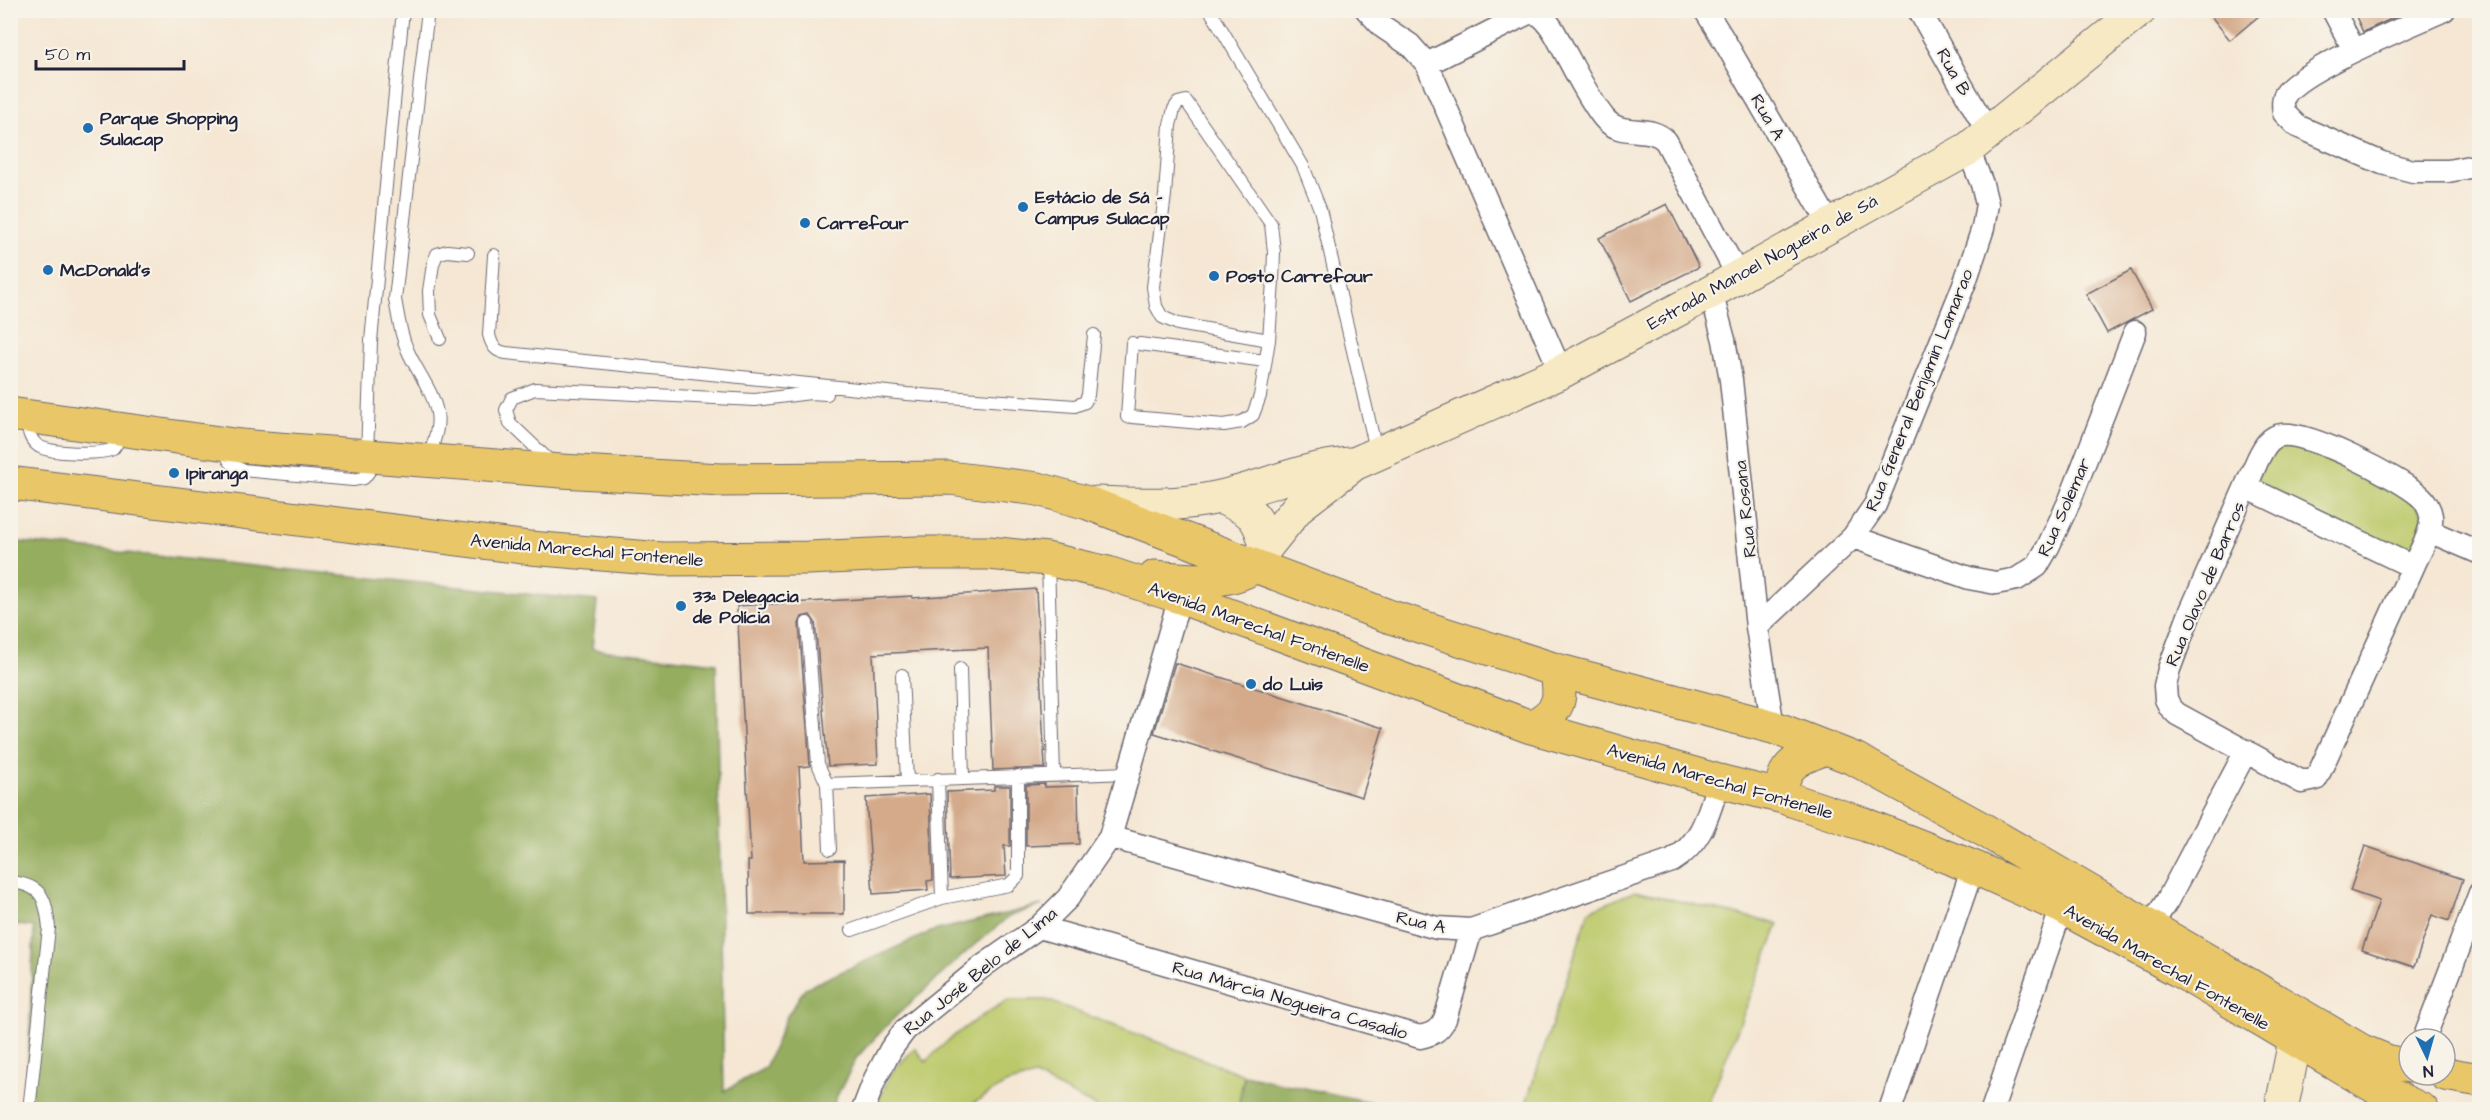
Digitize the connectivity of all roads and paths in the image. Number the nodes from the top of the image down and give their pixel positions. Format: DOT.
graph roads {
  1 [pos="403,10"];
  2 [pos="428,10"];
  3 [pos="1210,10"];
  4 [pos="1367,10"];
  5 [pos="1705,10"];
  6 [pos="1920,10"];
  7 [pos="2140,10"];
  8 [pos="2332,10"];
  9 [pos="2444,10"];
  10 [pos="2354,50"];
  11 [pos="1427,64"];
  12 [pos="1978,142"];
  13 [pos="2480,165"];
  14 [pos="1830,225"];
  15 [pos="468,253"];
  16 [pos="495,255"];
  17 [pos="1738,276"];
  18 [pos="1711,292"];
  19 [pos="2135,333"];
  20 [pos="1094,335"];
  21 [pos="440,339"];
  22 [pos="1269,340"];
  23 [pos="1265,360"];
  24 [pos="1561,372"];
  25 [pos="835,394"];
  26 [pos="18,415"];
  27 [pos="367,456"];
  28 [pos="1366,459"];
  29 [pos="428,460"];
  30 [pos="561,471"];
  31 [pos="10,483"];
  32 [pos="2246,487"];
  33 [pos="1220,497"];
  34 [pos="1088,503"];
  35 [pos="2429,531"];
  36 [pos="1853,537"];
  37 [pos="2480,553"];
  38 [pos="1260,556"];
  39 [pos="1047,559"];
  40 [pos="2413,567"];
  41 [pos="1108,573"];
  42 [pos="1180,597"];
  43 [pos="807,623"];
  44 [pos="1756,627"];
  45 [pos="960,669"];
  46 [pos="1556,670"];
  47 [pos="902,675"];
  48 [pos="1531,727"];
  49 [pos="1773,727"];
  50 [pos="1826,748"];
  51 [pos="2247,751"];
  52 [pos="1130,773"];
  53 [pos="1054,775"];
  54 [pos="1018,776"];
  55 [pos="963,779"];
  56 [pos="907,780"];
  57 [pos="938,780"];
  58 [pos="1719,781"];
  59 [pos="827,784"];
  60 [pos="1783,797"];
  61 [pos="1110,837"];
  62 [pos="830,849"];
  63 [pos="1973,867"];
  64 [pos="10,882"];
  65 [pos="2480,893"];
  66 [pos="942,898"];
  67 [pos="2062,907"];
  68 [pos="1039,927"];
  69 [pos="2149,928"];
  70 [pos="852,930"];
  71 [pos="1471,930"];
  72 [pos="2429,1027"];
  73 [pos="2295,1041"];
  74 [pos="2397,1064"];
  75 [pos="2457,1076"];
  76 [pos="2480,1080"];
  77 [pos="29,1110"];
  78 [pos="863,1110"];
  79 [pos="1890,1110"];
  80 [pos="1992,1110"];
  81 [pos="2281,1110"];
  82 [pos="2422,1110"];
  1 -- 27 [label="lane"];
  2 -- 29 [label="lane"];
  3 -- 28 [label="lane"];
  4 -- 11 [label="street"];
  5 -- 14 [label="street, Rua A"];
  6 -- 12 [label="street, Rua B"];
  7 -- 12 [label="main road, Estrada Manoel Nogueira de Sá"];
  8 -- 10 [label="street"];
  9 -- 10 [label="street"];
  10 -- 13 [label="street"];
  11 -- 17 [label="street"];
  11 -- 24 [label="street"];
  12 -- 14 [label="main road, Estrada Manoel Nogueira de Sá"];
  12 -- 36 [label="street, Rua General Benjamin Lamarao"];
  14 -- 17 [label="main road, Estrada Manoel Nogueira de Sá"];
  15 -- 21 [label="lane"];
  16 -- 20 [label="lane"];
  17 -- 18 [label="main road, Estrada Manoel Nogueira de Sá"];
  18 -- 24 [label="main road, Estrada Manoel Nogueira de Sá"];
  18 -- 44 [label="street, Rua Rosana"];
  19 -- 36 [label="street, Rua Solemar"];
  22 -- 22 [label="lane"];
  22 -- 23 [label="lane"];
  23 -- 23 [label="lane"];
  24 -- 28 [label="main road, Estrada Manoel Nogueira de Sá"];
  25 -- 30 [label="lane"];
  26 -- 27 [label="main road, Avenida Marechal Fontenelle"];
  27 -- 29 [label="main road, Avenida Marechal Fontenelle"];
  28 -- 33 [label="main road, Estrada Manoel Nogueira de Sá"];
  28 -- 38 [label="main road, Estrada Manoel Nogueira de Sá"];
  29 -- 30 [label="main road, Avenida Marechal Fontenelle"];
  30 -- 34 [label="main road, Avenida Marechal Fontenelle"];
  31 -- 39 [label="main road, Avenida Marechal Fontenelle"];
  32 -- 35 [label="street, Rua Olavo de Barros"];
  32 -- 40 [label="street, Rua Olavo de Barros"];
  32 -- 51 [label="street, Rua Olavo de Barros"];
  33 -- 34 [label="main road, Estrada Manoel Nogueira de Sá"];
  33 -- 38 [label="main road"];
  34 -- 38 [label="main road, Avenida Marechal Fontenelle"];
  35 -- 37 [label="street"];
  35 -- 40 [label="street"];
  36 -- 44 [label="street, Rua General Benjamin Lamarao"];
  38 -- 41 [label="main road"];
  38 -- 46 [label="main road, Avenida Marechal Fontenelle"];
  39 -- 41 [label="main road, Avenida Marechal Fontenelle"];
  39 -- 53 [label="lane"];
  40 -- 51 [label="street"];
  41 -- 42 [label="main road, Avenida Marechal Fontenelle"];
  42 -- 48 [label="main road, Avenida Marechal Fontenelle"];
  42 -- 52 [label="street, Rua José Belo de Lima"];
  43 -- 59 [label="lane"];
  44 -- 49 [label="street, Rua Rosana"];
  45 -- 55 [label="lane"];
  46 -- 48 [label="main road"];
  46 -- 49 [label="main road, Avenida Marechal Fontenelle"];
  47 -- 56 [label="lane"];
  48 -- 58 [label="main road, Avenida Marechal Fontenelle"];
  49 -- 50 [label="main road, Avenida Marechal Fontenelle"];
  50 -- 60 [label="main road"];
  50 -- 69 [label="main road, Avenida Marechal Fontenelle"];
  51 -- 69 [label="street"];
  52 -- 53 [label="lane"];
  52 -- 61 [label="street, Rua José Belo de Lima"];
  53 -- 54 [label="lane"];
  54 -- 55 [label="lane"];
  54 -- 66 [label="lane"];
  55 -- 57 [label="lane"];
  56 -- 57 [label="lane"];
  56 -- 59 [label="lane"];
  57 -- 66 [label="lane"];
  58 -- 60 [label="main road, Avenida Marechal Fontenelle"];
  58 -- 71 [label="street, Rua A"];
  59 -- 62 [label="lane"];
  60 -- 63 [label="main road, Avenida Marechal Fontenelle"];
  61 -- 68 [label="street, Rua José Belo de Lima"];
  61 -- 71 [label="street, Rua A"];
  63 -- 67 [label="main road, Avenida Marechal Fontenelle"];
  63 -- 79 [label="street"];
  64 -- 77 [label="lane"];
  65 -- 72 [label="street"];
  66 -- 70 [label="lane"];
  67 -- 73 [label="main road, Avenida Marechal Fontenelle"];
  67 -- 80 [label="street"];
  68 -- 71 [label="street, Rua Márcia Nogueira Casadio"];
  68 -- 78 [label="street, Rua José Belo de Lima"];
  69 -- 74 [label="main road, Avenida Marechal Fontenelle"];
  73 -- 81 [label="main road"];
  73 -- 82 [label="main road, Avenida Marechal Fontenelle"];
  75 -- 76 [label="main road"];
}
